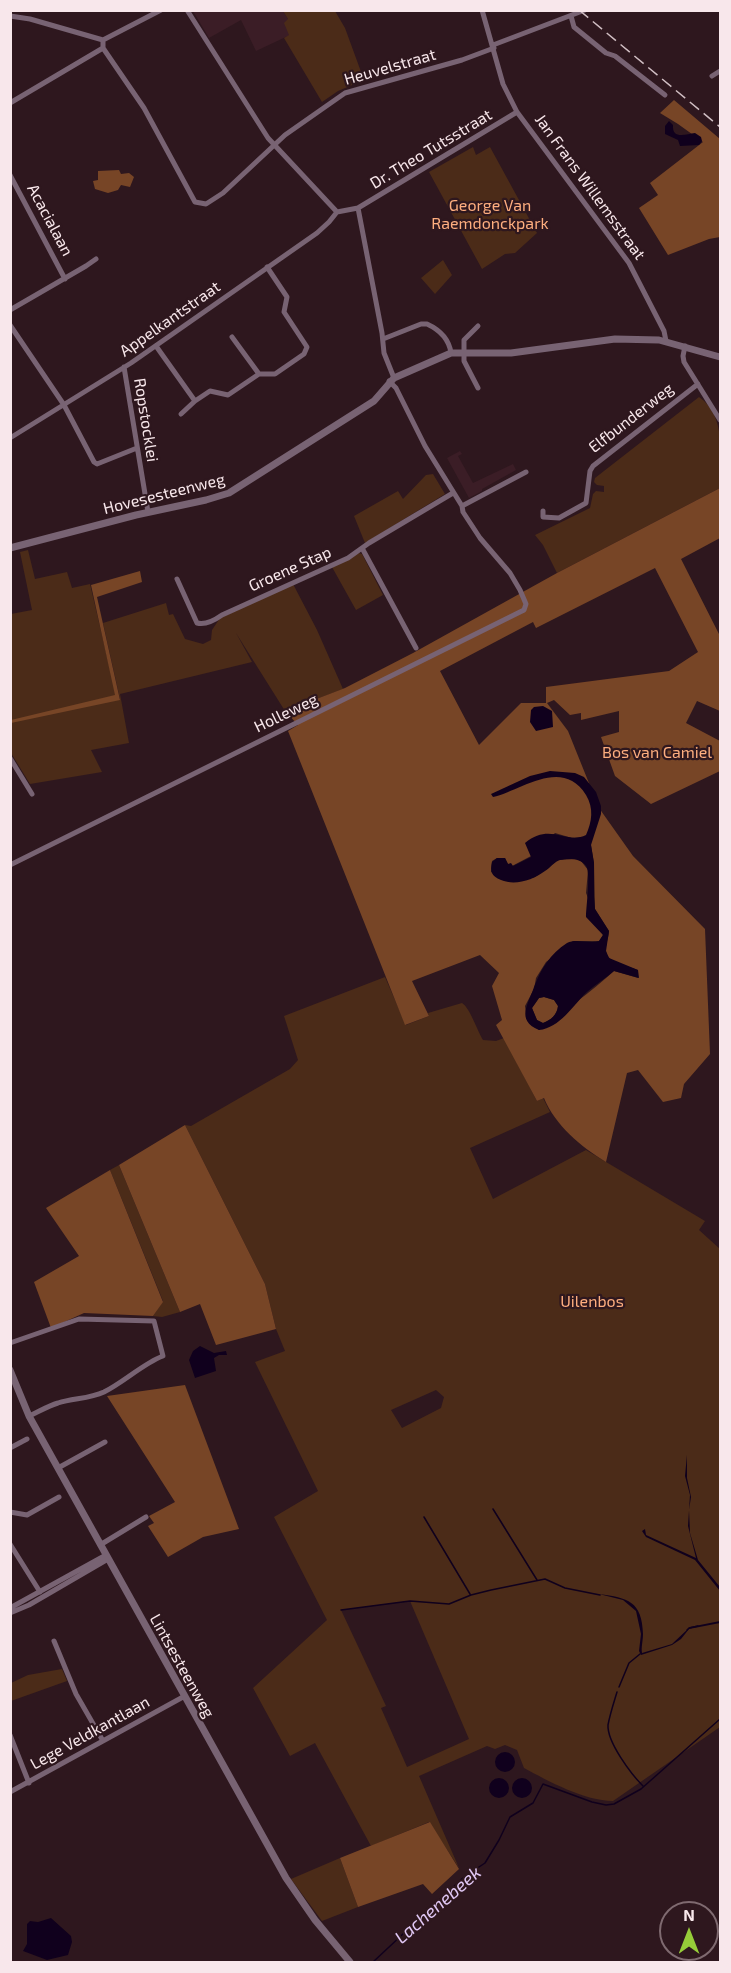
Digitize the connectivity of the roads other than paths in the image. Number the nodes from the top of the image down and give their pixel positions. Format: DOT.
graph roads {
  1 [pos="161,10"];
  2 [pos="187,10"];
  3 [pos="482,10"];
  4 [pos="585,10"];
  5 [pos="10,16"];
  6 [pos="571,16"];
  7 [pos="103,40"];
  8 [pos="493,47"];
  9 [pos="103,48"];
  10 [pos="720,71"];
  11 [pos="712,76"];
  12 [pos="665,95"];
  13 [pos="10,103"];
  14 [pos="517,112"];
  15 [pos="273,144"];
  16 [pos="10,175"];
  17 [pos="357,208"];
  18 [pos="337,212"];
  19 [pos="96,258"];
  20 [pos="267,267"];
  21 [pos="65,279"];
  22 [pos="10,310"];
  23 [pos="10,326"];
  24 [pos="478,326"];
  25 [pos="232,337"];
  26 [pos="382,339"];
  27 [pos="666,341"];
  28 [pos="156,346"];
  29 [pos="685,346"];
  30 [pos="451,353"];
  31 [pos="464,353"];
  32 [pos="720,357"];
  33 [pos="124,367"];
  34 [pos="259,374"];
  35 [pos="391,379"];
  36 [pos="698,384"];
  37 [pos="478,388"];
  38 [pos="195,401"];
  39 [pos="64,405"];
  40 [pos="181,414"];
  41 [pos="720,420"];
  42 [pos="10,438"];
  43 [pos="137,448"];
  44 [pos="526,472"];
  45 [pos="453,494"];
  46 [pos="462,507"];
  47 [pos="148,513"];
  48 [pos="543,517"];
  49 [pos="10,548"];
  50 [pos="362,548"];
  51 [pos="177,579"];
  52 [pos="416,648"];
  53 [pos="10,758"];
  54 [pos="32,794"];
  55 [pos="10,865"];
  56 [pos="10,1343"];
  57 [pos="10,1370"];
  58 [pos="28,1416"];
  59 [pos="27,1439"];
  60 [pos="105,1442"];
  61 [pos="10,1448"];
  62 [pos="58,1468"];
  63 [pos="59,1497"];
  64 [pos="10,1512"];
  65 [pos="146,1517"];
  66 [pos="10,1544"];
  67 [pos="100,1545"];
  68 [pos="107,1557"];
  69 [pos="41,1594"];
  70 [pos="10,1608"];
  71 [pos="10,1613"];
  72 [pos="54,1641"];
  73 [pos="183,1697"];
  74 [pos="10,1735"];
  75 [pos="103,1741"];
  76 [pos="29,1783"];
  77 [pos="10,1792"];
  78 [pos="350,1962"];
  1 -- 7 [label="street"];
  2 -- 15 [label="street"];
  3 -- 8 [label="street, Jan Frans Willemsstraat"];
  4 -- 6 [label="street, Heuvelstraat"];
  5 -- 7 [label="street"];
  6 -- 8 [label="street, Heuvelstraat"];
  6 -- 12 [label="street"];
  7 -- 9 [label="street"];
  8 -- 14 [label="street, Jan Frans Willemsstraat"];
  8 -- 15 [label="street, Heuvelstraat"];
  9 -- 13 [label="street"];
  9 -- 15 [label="street, Heuvelstraat"];
  10 -- 11 [label="street"];
  14 -- 17 [label="street, Dr. Theo Tutsstraat"];
  14 -- 27 [label="street, Jan Frans Willemsstraat"];
  15 -- 18 [label="street"];
  16 -- 21 [label="street, Acacialaan"];
  17 -- 18 [label="street, Dr. Theo Tutsstraat"];
  17 -- 26 [label="street"];
  18 -- 20 [label="street, Appelkantstraat"];
  19 -- 21 [label="street"];
  20 -- 28 [label="street, Appelkantstraat"];
  20 -- 34 [label="street"];
  21 -- 22 [label="street"];
  23 -- 39 [label="street"];
  24 -- 31 [label="street"];
  25 -- 34 [label="street"];
  26 -- 30 [label="street"];
  26 -- 35 [label="street"];
  27 -- 29 [label="street"];
  27 -- 31 [label="street"];
  28 -- 33 [label="street, Appelkantstraat"];
  28 -- 38 [label="street"];
  29 -- 32 [label="street"];
  29 -- 36 [label="street"];
  30 -- 31 [label="street"];
  30 -- 35 [label="street"];
  31 -- 37 [label="street"];
  33 -- 39 [label="street, Appelkantstraat"];
  33 -- 43 [label="street, Ropstocklei"];
  34 -- 38 [label="street"];
  35 -- 45 [label="street"];
  35 -- 47 [label="street, Hovesesteenweg"];
  36 -- 41 [label="street"];
  36 -- 48 [label="street, Elfbunderweg"];
  38 -- 40 [label="street"];
  39 -- 42 [label="street, Appelkantstraat"];
  39 -- 43 [label="street"];
  43 -- 47 [label="street, Ropstocklei"];
  44 -- 46 [label="street"];
  45 -- 46 [label="street"];
  45 -- 50 [label="street, Groene Stap"];
  46 -- 55 [label="street, Holleweg"];
  47 -- 49 [label="street, Hovesesteenweg"];
  50 -- 51 [label="street, Groene Stap"];
  50 -- 52 [label="street"];
  53 -- 54 [label="street"];
  56 -- 58 [label="street"];
  57 -- 58 [label="street, Lintsesteenweg"];
  58 -- 62 [label="street, Lintsesteenweg"];
  59 -- 61 [label="street"];
  60 -- 62 [label="street"];
  62 -- 67 [label="street, Lintsesteenweg"];
  63 -- 64 [label="street"];
  65 -- 67 [label="street"];
  66 -- 69 [label="street"];
  67 -- 68 [label="street, Lintsesteenweg"];
  68 -- 69 [label="street"];
  68 -- 73 [label="street, Lintsesteenweg"];
  69 -- 70 [label="street"];
  69 -- 71 [label="street"];
  72 -- 75 [label="street"];
  73 -- 75 [label="street, Lege Veldkantlaan"];
  73 -- 78 [label="street, Lintsesteenweg"];
  74 -- 76 [label="street"];
  75 -- 76 [label="street, Lege Veldkantlaan"];
  76 -- 77 [label="street, Lege Veldkantlaan"];
}
